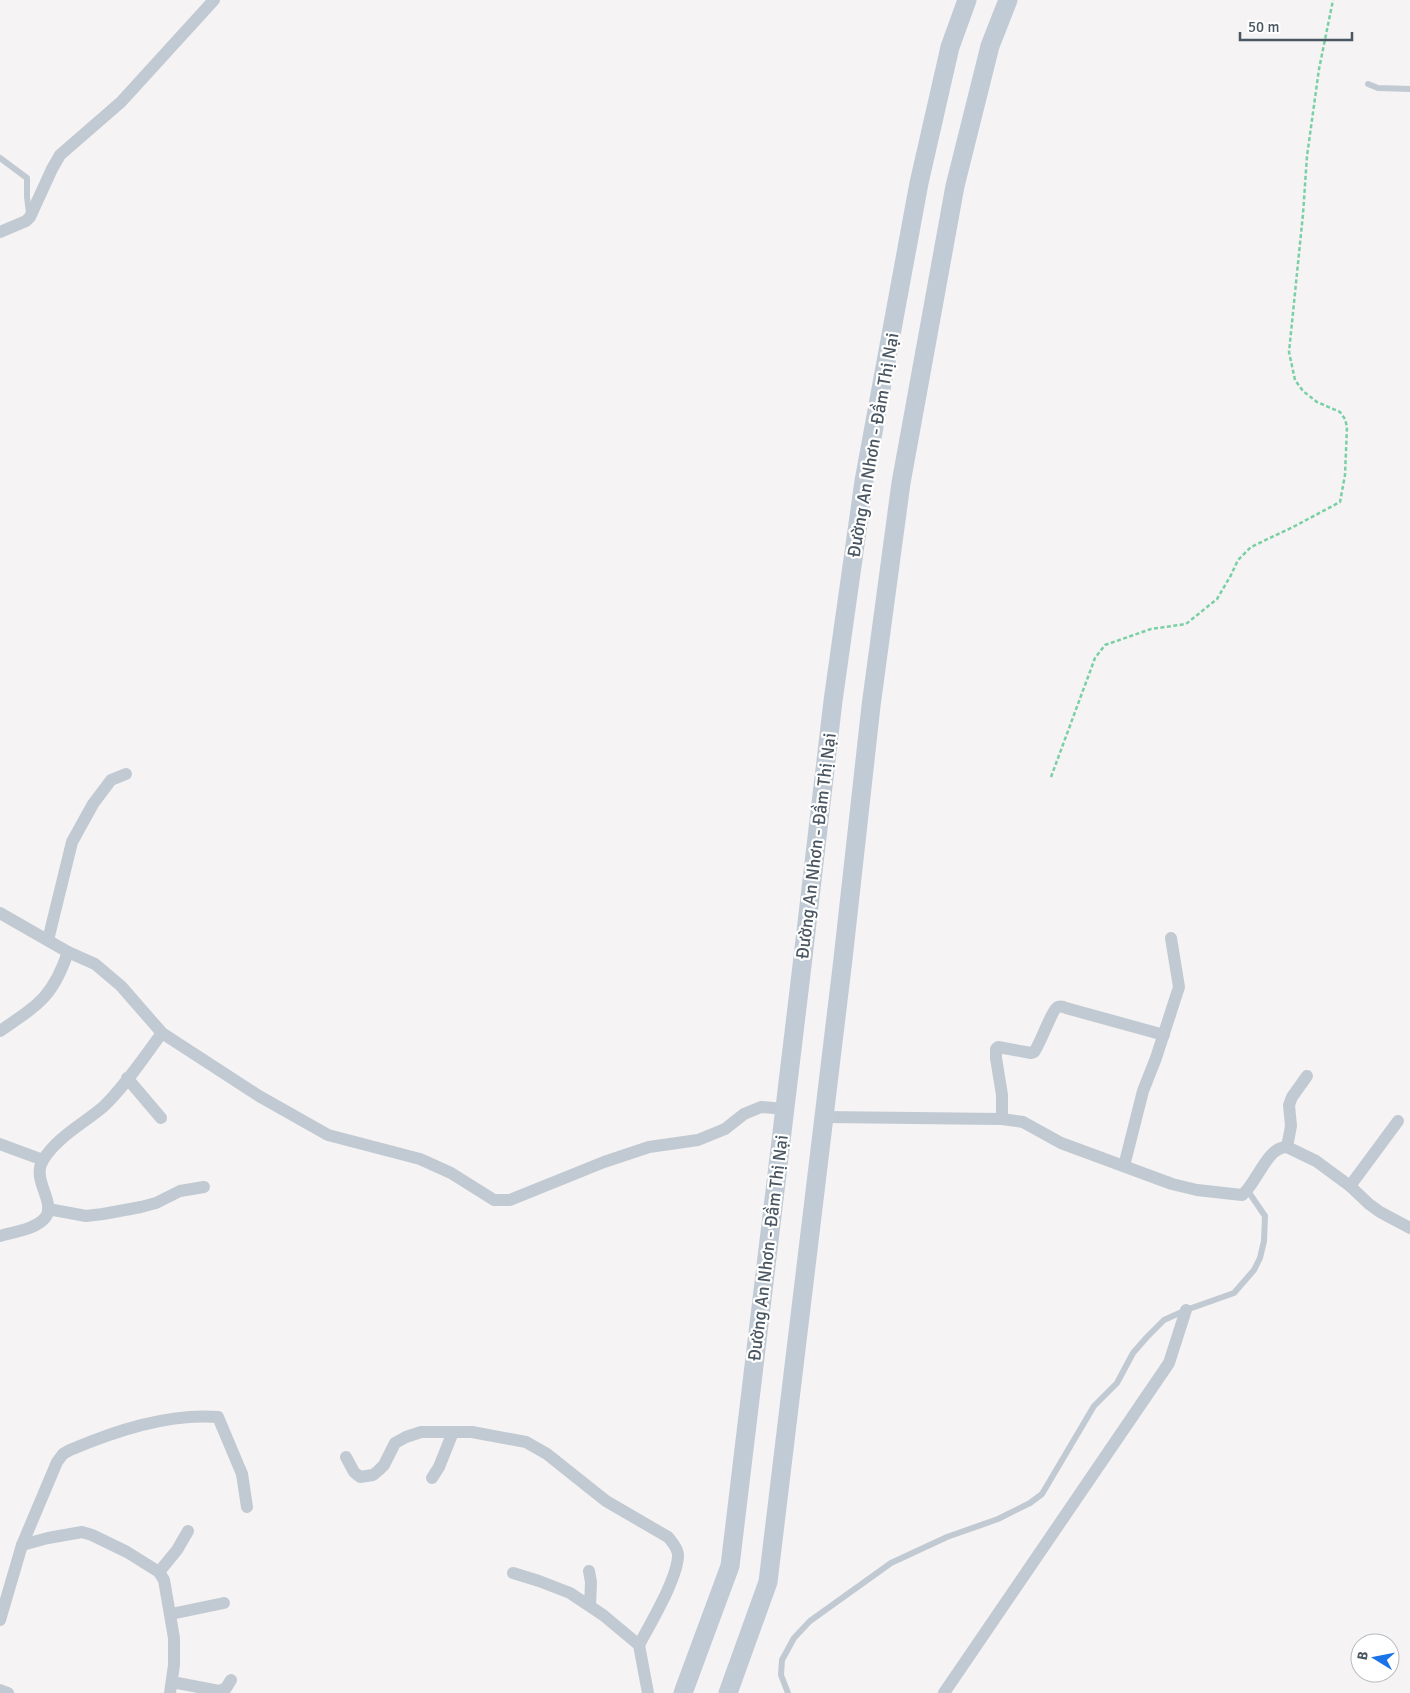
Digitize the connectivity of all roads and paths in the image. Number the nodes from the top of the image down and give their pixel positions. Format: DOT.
graph roads {
  1 [pos="214,0"];
  2 [pos="967,0"];
  3 [pos="1008,0"];
  4 [pos="1333,0"];
  5 [pos="1368,84"];
  6 [pos="1410,89"];
  7 [pos="0,158"];
  8 [pos="30,217"];
  9 [pos="0,232"];
  10 [pos="126,774"];
  11 [pos="1051,777"];
  12 [pos="0,913"];
  13 [pos="1170,938"];
  14 [pos="48,940"];
  15 [pos="68,952"];
  16 [pos="0,1031"];
  17 [pos="162,1032"];
  18 [pos="1164,1035"];
  19 [pos="1307,1076"];
  20 [pos="128,1078"];
  21 [pos="785,1109"];
  22 [pos="162,1118"];
  23 [pos="824,1118"];
  24 [pos="1002,1119"];
  25 [pos="1398,1121"];
  26 [pos="0,1144"];
  27 [pos="1287,1147"];
  28 [pos="43,1160"];
  29 [pos="1124,1166"];
  30 [pos="204,1186"];
  31 [pos="1350,1186"];
  32 [pos="1248,1191"];
  33 [pos="48,1209"];
  34 [pos="1410,1228"];
  35 [pos="0,1236"];
  36 [pos="1186,1310"];
  37 [pos="453,1432"];
  38 [pos="346,1456"];
  39 [pos="432,1478"];
  40 [pos="247,1507"];
  41 [pos="188,1531"];
  42 [pos="22,1545"];
  43 [pos="159,1572"];
  44 [pos="589,1572"];
  45 [pos="514,1574"];
  46 [pos="224,1602"];
  47 [pos="590,1606"];
  48 [pos="171,1614"];
  49 [pos="0,1620"];
  50 [pos="639,1645"];
  51 [pos="231,1680"];
  52 [pos="171,1687"];
  53 [pos="0,1690"];
  54 [pos="8,1693"];
  55 [pos="648,1693"];
  56 [pos="683,1693"];
  57 [pos="728,1693"];
  58 [pos="788,1693"];
  59 [pos="944,1693"];
  1 -- 8 [label="street"];
  2 -- 21 [label="main road, Đường An Nhơn - Đầm Thị Nại"];
  3 -- 23 [label="main road, Đường An Nhơn - Đầm Thị Nại"];
  4 -- 11 [label="path"];
  5 -- 6 [label="lane"];
  7 -- 8 [label="lane"];
  8 -- 9 [label="street"];
  10 -- 14 [label="street"];
  12 -- 14 [label="street"];
  13 -- 18 [label="street"];
  14 -- 15 [label="street"];
  15 -- 16 [label="street"];
  15 -- 17 [label="street"];
  17 -- 20 [label="street"];
  17 -- 21 [label="street"];
  18 -- 24 [label="street"];
  18 -- 29 [label="street"];
  19 -- 27 [label="street"];
  20 -- 22 [label="street"];
  20 -- 28 [label="street"];
  21 -- 56 [label="main road, Đường An Nhơn - Đầm Thị Nại"];
  23 -- 24 [label="street"];
  23 -- 57 [label="main road, Đường An Nhơn - Đầm Thị Nại"];
  24 -- 29 [label="street"];
  25 -- 31 [label="street"];
  26 -- 28 [label="street"];
  27 -- 31 [label="street"];
  27 -- 32 [label="street"];
  28 -- 33 [label="street"];
  29 -- 32 [label="street"];
  30 -- 33 [label="street"];
  31 -- 34 [label="street"];
  32 -- 36 [label="lane"];
  33 -- 35 [label="street"];
  36 -- 58 [label="lane"];
  36 -- 59 [label="street"];
  37 -- 38 [label="street"];
  37 -- 39 [label="street"];
  37 -- 50 [label="street"];
  40 -- 42 [label="street"];
  41 -- 43 [label="street"];
  42 -- 43 [label="street"];
  42 -- 49 [label="street"];
  43 -- 48 [label="street"];
  44 -- 47 [label="street"];
  45 -- 47 [label="street"];
  46 -- 48 [label="street"];
  47 -- 50 [label="street"];
  48 -- 52 [label="street"];
  50 -- 55 [label="street"];
  51 -- 52 [label="street"];
  53 -- 54 [label="street"];
}
